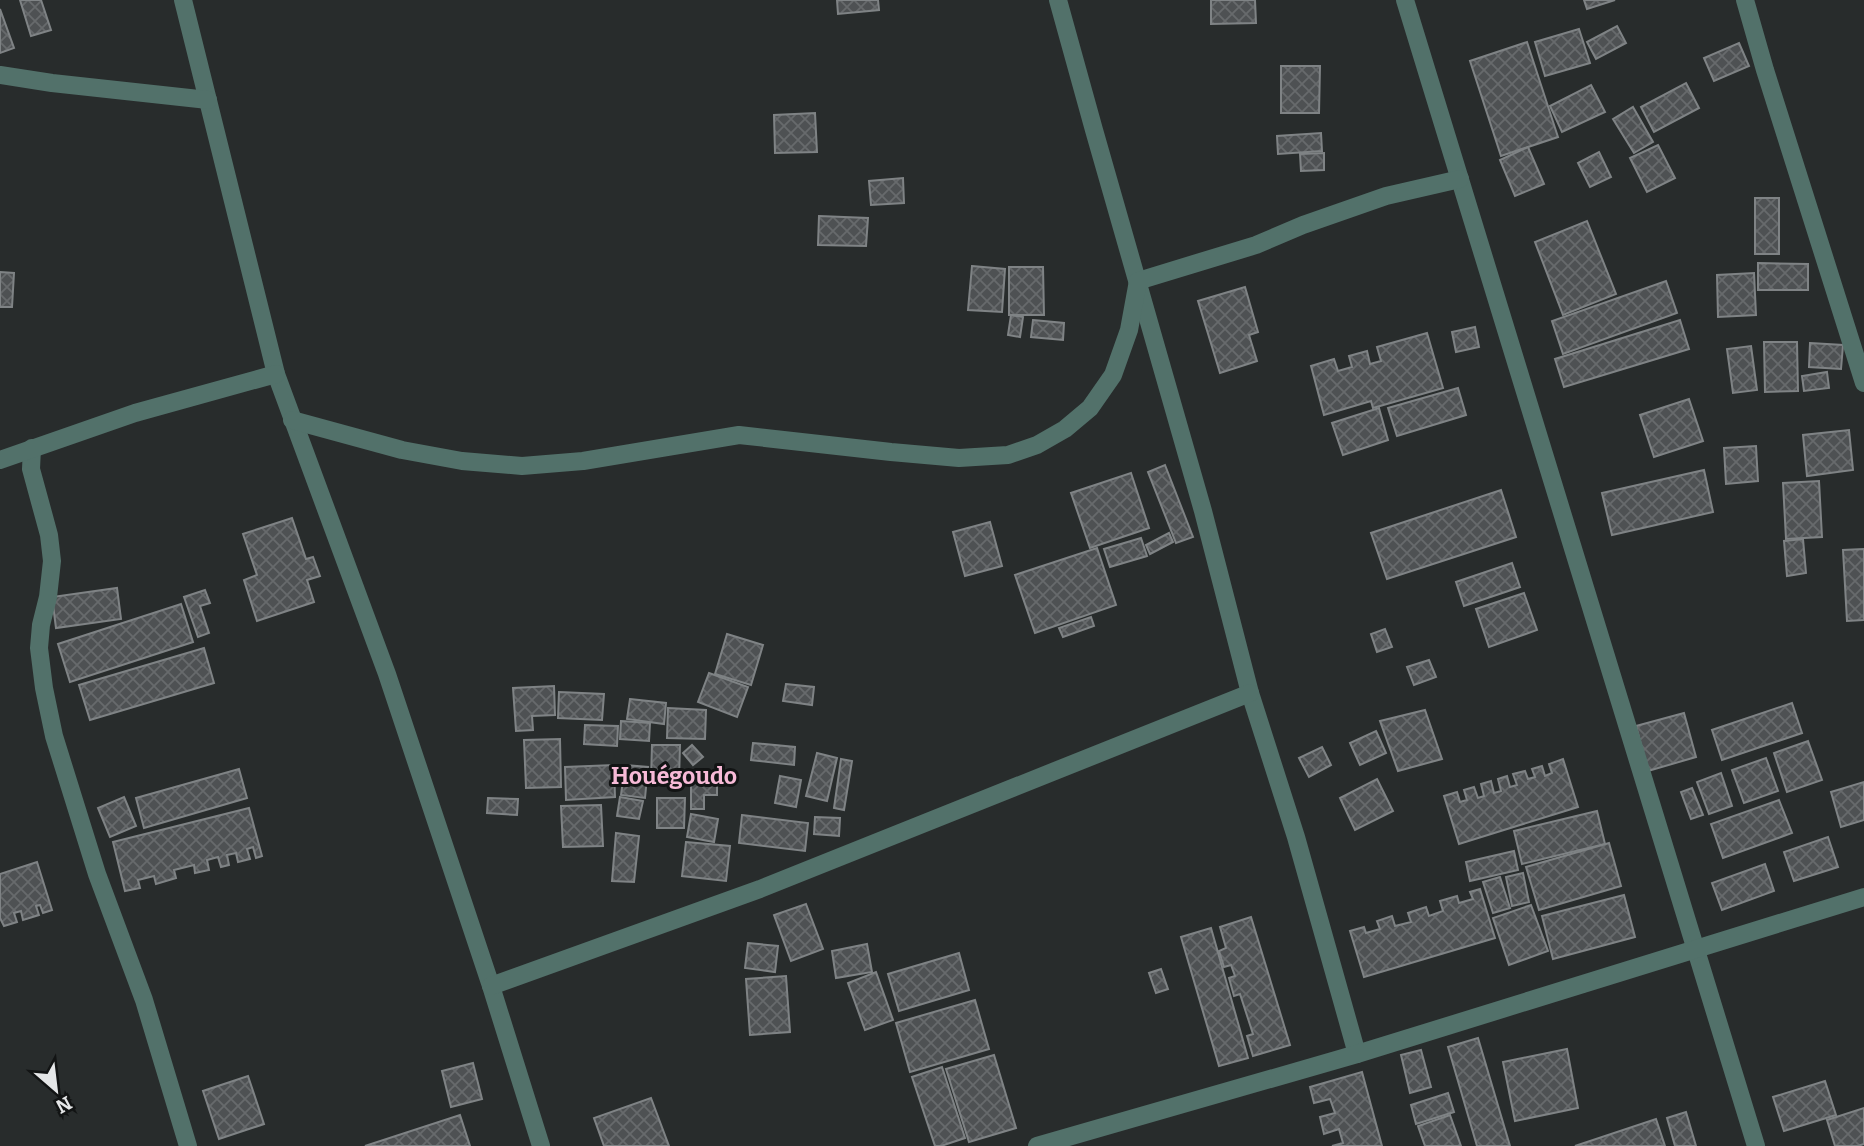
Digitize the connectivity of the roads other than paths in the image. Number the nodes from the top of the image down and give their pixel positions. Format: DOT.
graph roads {
  1 [pos="183,0"];
  2 [pos="1058,0"];
  3 [pos="1405,0"];
  4 [pos="1745,0"];
  5 [pos="0,75"];
  6 [pos="208,100"];
  7 [pos="1460,179"];
  8 [pos="1138,281"];
  9 [pos="276,374"];
  10 [pos="1864,383"];
  11 [pos="292,419"];
  12 [pos="32,449"];
  13 [pos="0,460"];
  14 [pos="1250,693"];
  15 [pos="1864,897"];
  16 [pos="1695,949"];
  17 [pos="491,986"];
  18 [pos="1357,1054"];
  19 [pos="188,1146"];
  20 [pos="541,1146"];
  21 [pos="1037,1146"];
  22 [pos="1756,1146"];
  1 -- 6 [label="street"];
  2 -- 8 [label="street"];
  3 -- 7 [label="street"];
  4 -- 10 [label="street"];
  5 -- 6 [label="street"];
  6 -- 9 [label="street"];
  7 -- 8 [label="street"];
  7 -- 16 [label="street"];
  8 -- 11 [label="street"];
  8 -- 14 [label="street"];
  9 -- 11 [label="street"];
  9 -- 12 [label="street"];
  11 -- 17 [label="street"];
  12 -- 13 [label="street"];
  12 -- 19 [label="street"];
  14 -- 17 [label="street"];
  14 -- 18 [label="street"];
  15 -- 16 [label="street"];
  16 -- 18 [label="street"];
  16 -- 22 [label="street"];
  17 -- 20 [label="street"];
  18 -- 21 [label="street"];
}
